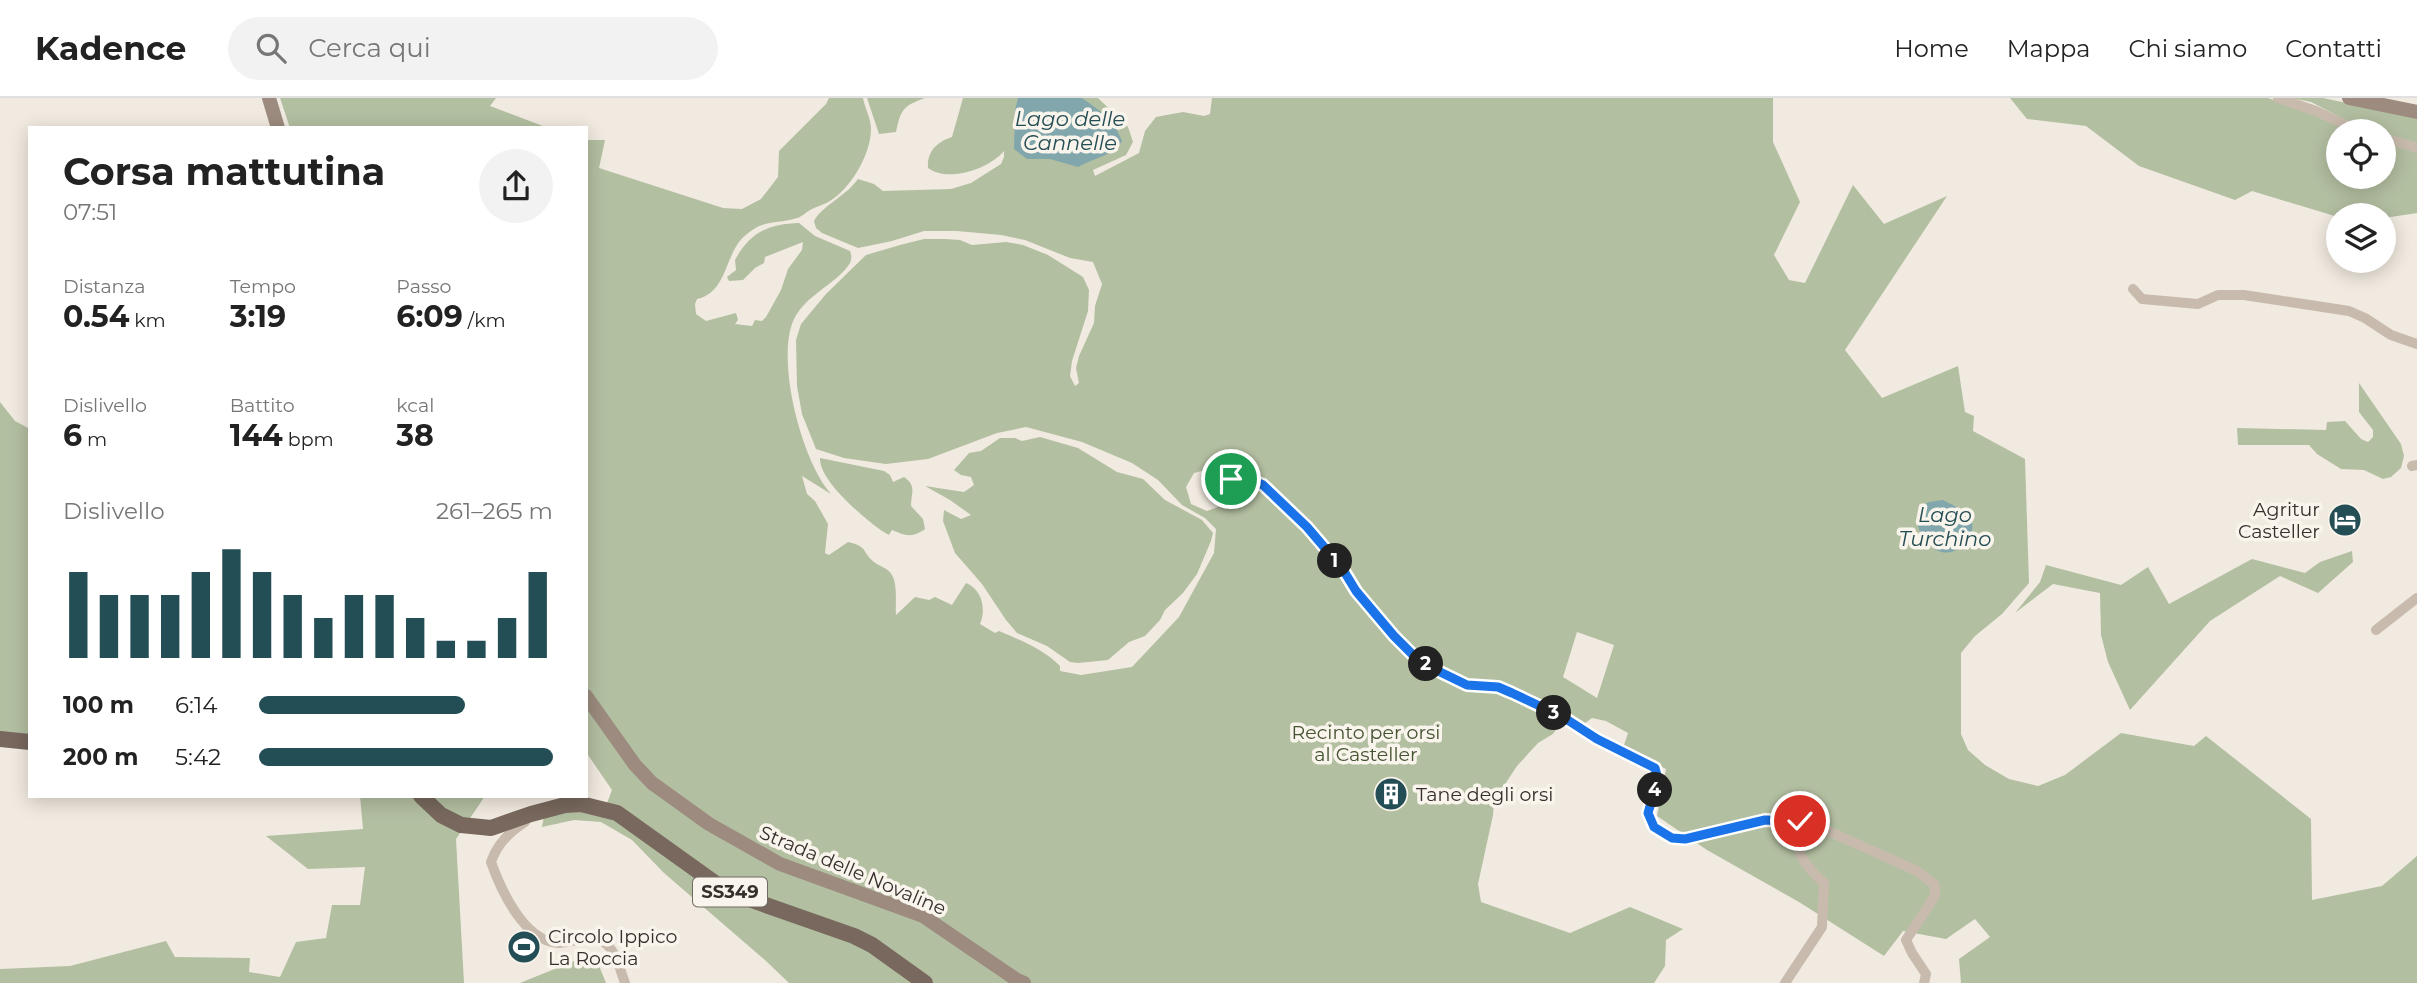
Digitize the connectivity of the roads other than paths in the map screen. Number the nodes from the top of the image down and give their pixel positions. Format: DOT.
graph roads {
  1 [pos="269,98"];
  2 [pos="2278,98"];
  3 [pos="2349,98"];
  4 [pos="2417,112"];
  5 [pos="2333,119"];
  6 [pos="277,126"];
  7 [pos="2396,142"];
  8 [pos="2417,148"];
  9 [pos="2133,289"];
  10 [pos="2417,344"];
  11 [pos="1225,480"];
  12 [pos="2417,598"];
  13 [pos="2375,630"];
  14 [pos="588,699"];
  15 [pos="0,739"];
  16 [pos="28,742"];
  17 [pos="423,798"];
  18 [pos="541,812"];
  19 [pos="1800,821"];
  20 [pos="625,983"];
  21 [pos="925,983"];
  22 [pos="1024,983"];
  23 [pos="1785,983"];
  24 [pos="1924,983"];
  1 -- 6 [label="street"];
  2 -- 5 [label="street"];
  3 -- 4 [label="street"];
  7 -- 8 [label="street"];
  9 -- 10 [label="street"];
  11 -- 19 [label="street"];
  12 -- 13 [label="street"];
  14 -- 22 [label="street, Strada delle Novaline"];
  15 -- 16 [label="main road"];
  17 -- 18 [label="main road, SS349"];
  18 -- 20 [label="street"];
  18 -- 21 [label="main road, SS349"];
  19 -- 23 [label="street"];
  19 -- 24 [label="street"];
}
